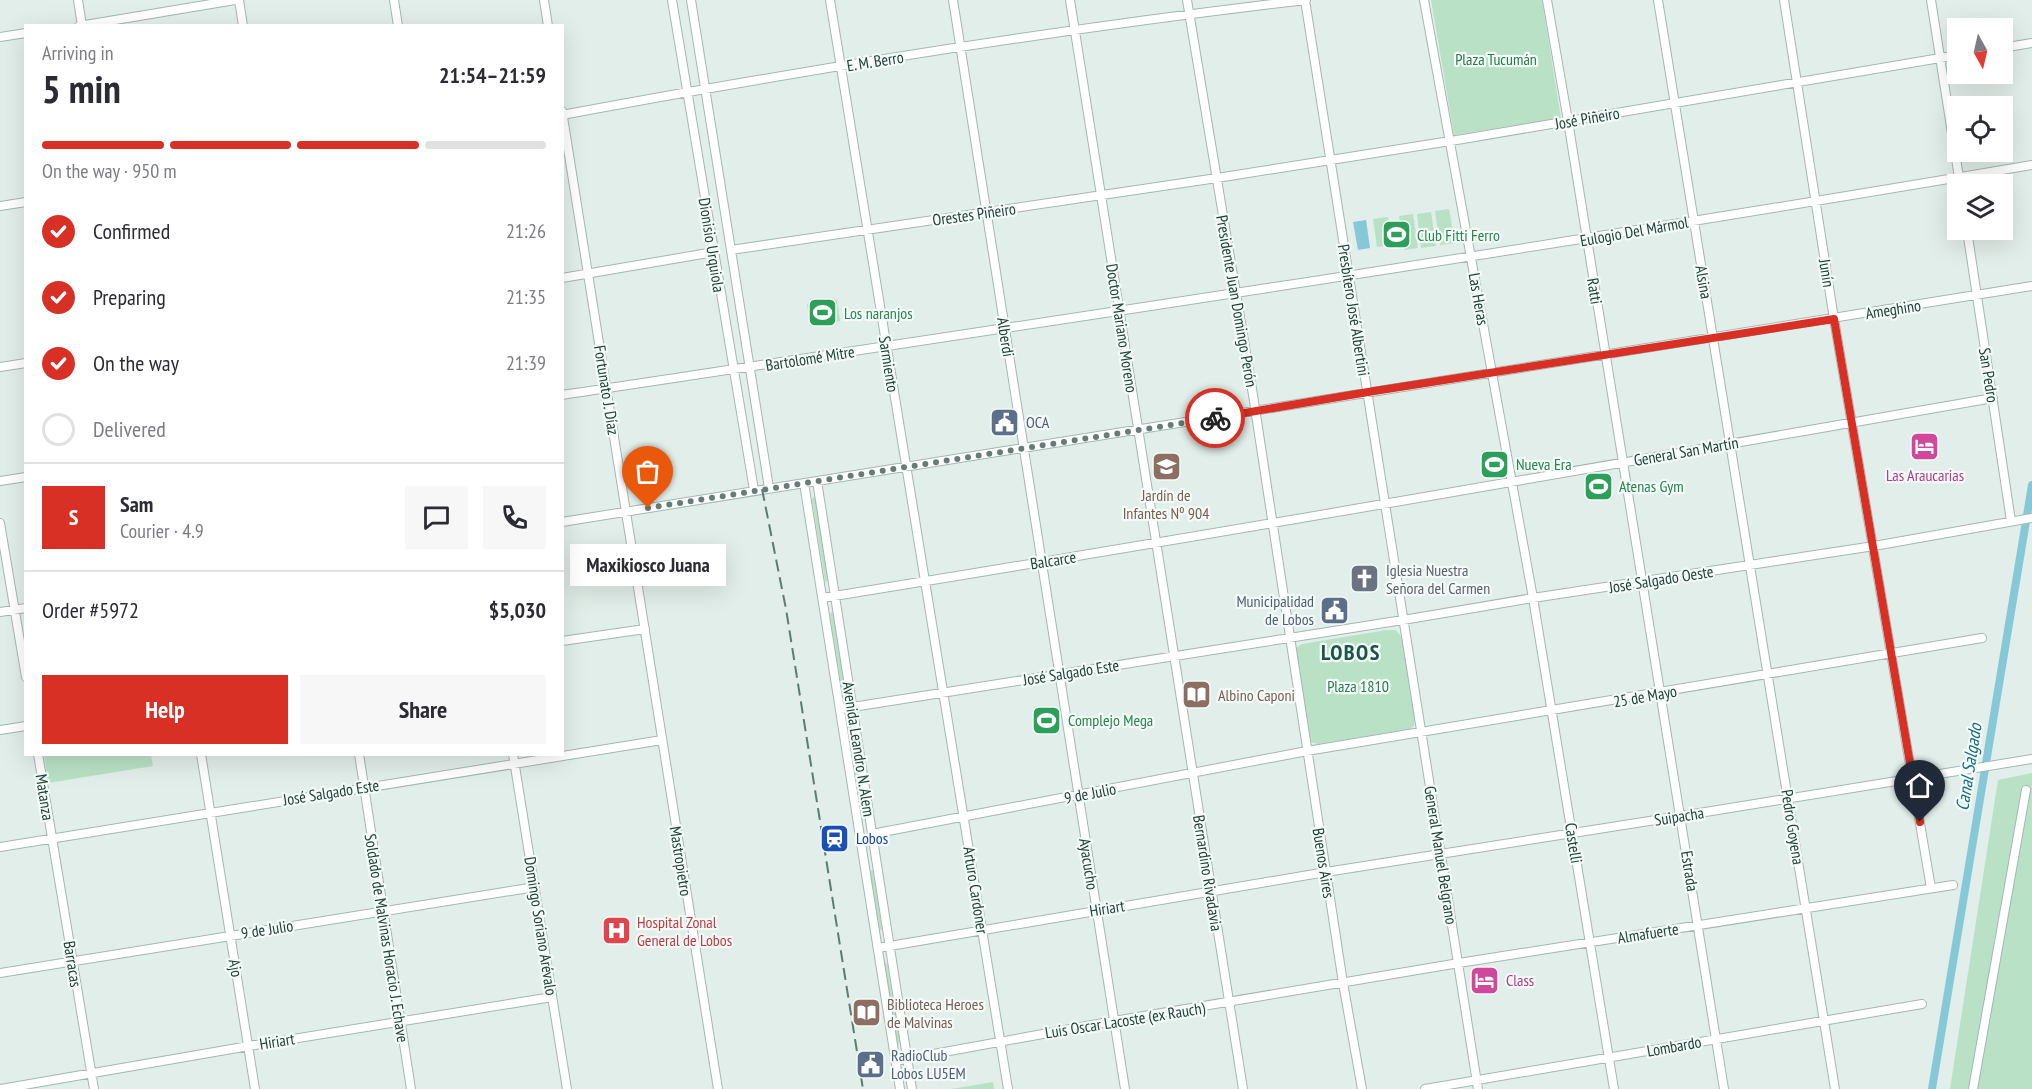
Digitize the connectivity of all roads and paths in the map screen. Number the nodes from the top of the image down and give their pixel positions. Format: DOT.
graph roads {
  1 [pos="78,0"];
  2 [pos="237,0"];
  3 [pos="394,0"];
  4 [pos="544,0"];
  5 [pos="672,0"];
  6 [pos="691,0"];
  7 [pos="830,0"];
  8 [pos="953,0"];
  9 [pos="1070,0"];
  10 [pos="1186,0"];
  11 [pos="1306,0"];
  12 [pos="1424,0"];
  13 [pos="1547,0"];
  14 [pos="1658,0"];
  15 [pos="1784,0"];
  16 [pos="1931,0"];
  17 [pos="1189,14"];
  18 [pos="81,24"];
  19 [pos="87,24"];
  20 [pos="243,24"];
  21 [pos="398,24"];
  22 [pos="548,24"];
  23 [pos="1074,30"];
  24 [pos="24,33"];
  25 [pos="0,37"];
  26 [pos="2032,43"];
  27 [pos="2013,46"];
  28 [pos="960,48"];
  29 [pos="1947,56"];
  30 [pos="1941,57"];
  31 [pos="842,67"];
  32 [pos="1797,83"];
  33 [pos="705,89"];
  34 [pos="687,92"];
  35 [pos="1675,103"];
  36 [pos="564,114"];
  37 [pos="564,120"];
  38 [pos="1568,121"];
  39 [pos="1449,141"];
  40 [pos="1330,159"];
  41 [pos="2032,165"];
  42 [pos="1958,174"];
  43 [pos="1991,174"];
  44 [pos="1217,178"];
  45 [pos="1947,183"];
  46 [pos="1102,195"];
  47 [pos="1816,201"];
  48 [pos="24,202"];
  49 [pos="0,206"];
  50 [pos="986,212"];
  51 [pos="1694,221"];
  52 [pos="868,229"];
  53 [pos="1587,239"];
  54 [pos="1968,240"];
  55 [pos="731,250"];
  56 [pos="714,252"];
  57 [pos="1472,257"];
  58 [pos="589,274"];
  59 [pos="1349,276"];
  60 [pos="564,278"];
  61 [pos="2032,286"];
  62 [pos="1236,292"];
  63 [pos="1976,296"];
  64 [pos="1119,310"];
  65 [pos="1834,319"];
  66 [pos="1005,329"];
  67 [pos="1713,337"];
  68 [pos="886,347"];
  69 [pos="1606,354"];
  70 [pos="24,363"];
  71 [pos="750,367"];
  72 [pos="0,368"];
  73 [pos="732,370"];
  74 [pos="1492,373"];
  75 [pos="607,388"];
  76 [pos="1368,392"];
  77 [pos="564,395"];
  78 [pos="1993,398"];
  79 [pos="1256,411"];
  80 [pos="1853,422"];
  81 [pos="1138,431"];
  82 [pos="1731,443"];
  83 [pos="1023,448"];
  84 [pos="1623,462"];
  85 [pos="906,466"];
  86 [pos="24,477"];
  87 [pos="0,481"];
  88 [pos="817,481"];
  89 [pos="1512,482"];
  90 [pos="804,483"];
  91 [pos="769,488"];
  92 [pos="754,490"];
  93 [pos="1385,502"];
  94 [pos="626,511"];
  95 [pos="2032,518"];
  96 [pos="2011,521"];
  97 [pos="564,522"];
  98 [pos="0,523"];
  99 [pos="1272,524"];
  100 [pos="1156,543"];
  101 [pos="1874,546"];
  102 [pos="1041,562"];
  103 [pos="1749,565"];
  104 [pos="924,581"];
  105 [pos="1643,581"];
  106 [pos="835,596"];
  107 [pos="822,598"];
  108 [pos="1533,598"];
  109 [pos="24,608"];
  110 [pos="15,610"];
  111 [pos="0,612"];
  112 [pos="1403,620"];
  113 [pos="645,628"];
  114 [pos="1289,638"];
  115 [pos="1982,638"];
  116 [pos="564,641"];
  117 [pos="1892,654"];
  118 [pos="1174,656"];
  119 [pos="24,665"];
  120 [pos="1059,674"];
  121 [pos="1769,675"];
  122 [pos="943,692"];
  123 [pos="1661,693"];
  124 [pos="852,707"];
  125 [pos="840,709"];
  126 [pos="1552,711"];
  127 [pos="24,726"];
  128 [pos="0,730"];
  129 [pos="1421,733"];
  130 [pos="662,740"];
  131 [pos="1307,751"];
  132 [pos="564,753"];
  133 [pos="38,756"];
  134 [pos="201,756"];
  135 [pos="359,756"];
  136 [pos="537,756"];
  137 [pos="514,759"];
  138 [pos="2032,759"];
  139 [pos="1193,774"];
  140 [pos="1912,778"];
  141 [pos="364,787"];
  142 [pos="2026,790"];
  143 [pos="1078,795"];
  144 [pos="1788,798"];
  145 [pos="868,803"];
  146 [pos="855,806"];
  147 [pos="209,812"];
  148 [pos="1681,816"];
  149 [pos="964,817"];
  150 [pos="1572,832"];
  151 [pos="872,834"];
  152 [pos="52,839"];
  153 [pos="0,847"];
  154 [pos="1441,854"];
  155 [pos="876,862"];
  156 [pos="864,864"];
  157 [pos="1326,872"];
  158 [pos="1953,885"];
  159 [pos="535,887"];
  160 [pos="1931,888"];
  161 [pos="1211,892"];
  162 [pos="1805,908"];
  163 [pos="1096,910"];
  164 [pos="382,911"];
  165 [pos="1698,925"];
  166 [pos="982,931"];
  167 [pos="230,935"];
  168 [pos="1590,942"];
  169 [pos="889,946"];
  170 [pos="878,948"];
  171 [pos="72,961"];
  172 [pos="1459,963"];
  173 [pos="0,973"];
  174 [pos="1343,983"];
  175 [pos="552,997"];
  176 [pos="1229,1003"];
  177 [pos="1922,1004"];
  178 [pos="1824,1020"];
  179 [pos="1114,1021"];
  180 [pos="400,1022"];
  181 [pos="1716,1039"];
  182 [pos="999,1041"];
  183 [pos="249,1046"];
  184 [pos="1609,1057"];
  185 [pos="906,1059"];
  186 [pos="895,1061"];
  187 [pos="91,1074"];
  188 [pos="1477,1080"];
  189 [pos="1,1089"];
  190 [pos="93,1089"];
  191 [pos="255,1089"];
  192 [pos="411,1089"];
  193 [pos="567,1089"];
  194 [pos="718,1089"];
  195 [pos="900,1089"];
  196 [pos="912,1089"];
  197 [pos="1008,1089"];
  198 [pos="1125,1089"];
  199 [pos="1243,1089"];
  200 [pos="1362,1089"];
  201 [pos="1425,1089"];
  202 [pos="1478,1089"];
  203 [pos="1614,1089"];
  204 [pos="1724,1089"];
  205 [pos="1834,1089"];
  206 [pos="1973,1089"];
  1 -- 18 [label="street"];
  2 -- 19 [label="street"];
  2 -- 20 [label="street"];
  3 -- 21 [label="street"];
  4 -- 22 [label="street"];
  5 -- 34 [label="street, Dionisio Urquiola"];
  6 -- 33 [label="street, Dionisio Urquiola"];
  7 -- 31 [label="street, Sarmiento"];
  8 -- 28 [label="street, Alberdi"];
  9 -- 23 [label="street, Doctor Mariano Moreno"];
  10 -- 17 [label="street, Presidente Juan Domingo Perón"];
  11 -- 17 [label="street, E. M. Berro"];
  11 -- 40 [label="street, Presbítero José Albertini"];
  12 -- 39 [label="street, Las Heras"];
  13 -- 38 [label="street, Ratti"];
  14 -- 35 [label="street, Alsina"];
  15 -- 32 [label="street, Junín"];
  16 -- 30 [label="street"];
  17 -- 23 [label="street, E. M. Berro"];
  17 -- 44 [label="street, Presidente Juan Domingo Perón"];
  23 -- 28 [label="street, E. M. Berro"];
  23 -- 46 [label="street, Doctor Mariano Moreno"];
  24 -- 25 [label="street"];
  26 -- 27 [label="street"];
  28 -- 31 [label="street, E. M. Berro"];
  28 -- 50 [label="street, Alberdi"];
  29 -- 30 [label="street, José Piñeiro"];
  30 -- 32 [label="street, José Piñeiro"];
  30 -- 42 [label="street"];
  31 -- 33 [label="street, E. M. Berro"];
  31 -- 52 [label="street, Sarmiento"];
  32 -- 35 [label="street, José Piñeiro"];
  32 -- 47 [label="street, Junín"];
  33 -- 34 [label="street, E. M. Berro"];
  33 -- 55 [label="street, Dionisio Urquiola"];
  34 -- 36 [label="street, E. M. Berro"];
  34 -- 56 [label="street, Dionisio Urquiola"];
  35 -- 38 [label="street, José Piñeiro"];
  35 -- 51 [label="street, Alsina"];
  37 -- 58 [label="street, Fortunato J. Díaz"];
  38 -- 39 [label="street, José Piñeiro"];
  38 -- 53 [label="street, Ratti"];
  39 -- 40 [label="street, José Piñeiro"];
  39 -- 57 [label="street, Las Heras"];
  40 -- 44 [label="street, José Piñeiro"];
  40 -- 59 [label="street, Presbítero José Albertini"];
  41 -- 43 [label="street, Eulogio Del Mármol"];
  44 -- 46 [label="street, Orestes Piñeiro"];
  44 -- 62 [label="street, Presidente Juan Domingo Perón"];
  45 -- 47 [label="street, Eulogio Del Mármol"];
  46 -- 50 [label="street, Orestes Piñeiro"];
  46 -- 64 [label="street, Doctor Mariano Moreno"];
  47 -- 51 [label="street, Eulogio Del Mármol"];
  47 -- 65 [label="street, Junín"];
  48 -- 49 [label="street"];
  50 -- 52 [label="street, Orestes Piñeiro"];
  50 -- 66 [label="street, Alberdi"];
  51 -- 53 [label="street, Eulogio Del Mármol"];
  51 -- 67 [label="street, Alsina"];
  52 -- 55 [label="street, Orestes Piñeiro"];
  52 -- 68 [label="street, Sarmiento"];
  53 -- 57 [label="street, Eulogio Del Mármol"];
  53 -- 69 [label="street, Ratti"];
  54 -- 63 [label="street, San Pedro"];
  55 -- 71 [label="street, Dionisio Urquiola"];
  56 -- 58 [label="street"];
  56 -- 73 [label="street, Dionisio Urquiola"];
  57 -- 59 [label="street, Eulogio Del Mármol"];
  57 -- 74 [label="street, Las Heras"];
  58 -- 60 [label="street"];
  58 -- 75 [label="street, Fortunato J. Díaz"];
  59 -- 62 [label="street, Eulogio Del Mármol"];
  59 -- 76 [label="street, Presbítero José Albertini"];
  61 -- 63 [label="street, Ameghino"];
  62 -- 64 [label="street, Bartolomé Mitre"];
  62 -- 79 [label="street, Presidente Juan Domingo Perón"];
  63 -- 65 [label="street, Ameghino"];
  63 -- 78 [label="street, San Pedro"];
  64 -- 66 [label="street, Bartolomé Mitre"];
  64 -- 81 [label="street, Doctor Mariano Moreno"];
  65 -- 67 [label="street, Ameghino"];
  65 -- 80 [label="street, Junín"];
  66 -- 68 [label="street, Bartolomé Mitre"];
  66 -- 83 [label="street, Alberdi"];
  67 -- 69 [label="street, Ameghino"];
  67 -- 82 [label="street, Alsina"];
  68 -- 71 [label="street, Bartolomé Mitre"];
  68 -- 85 [label="street, Sarmiento"];
  69 -- 74 [label="street, Ameghino"];
  69 -- 84 [label="street, Ratti"];
  70 -- 72 [label="street"];
  71 -- 73 [label="street, Bartolomé Mitre"];
  71 -- 91 [label="street, Dionisio Urquiola"];
  73 -- 75 [label="street, Bartolomé Mitre"];
  73 -- 92 [label="street, Dionisio Urquiola"];
  74 -- 76 [label="street, Ameghino"];
  74 -- 89 [label="street, Las Heras"];
  75 -- 77 [label="street, Bartolomé Mitre"];
  75 -- 94 [label="street, Fortunato J. Díaz"];
  76 -- 79 [label="street, Ameghino"];
  76 -- 93 [label="street, Presbítero José Albertini"];
  78 -- 80 [label="street, General San Martín"];
  78 -- 96 [label="street, San Pedro"];
  79 -- 81 [label="street, Ameghino"];
  79 -- 99 [label="street, Presidente Juan Domingo Perón"];
  80 -- 82 [label="street, General San Martín"];
  80 -- 101 [label="street, Junín"];
  81 -- 83 [label="street, Ameghino"];
  81 -- 100 [label="street, Doctor Mariano Moreno"];
  82 -- 84 [label="street, General San Martín"];
  82 -- 103 [label="street, Alsina"];
  83 -- 85 [label="street, Ameghino"];
  83 -- 102 [label="street, Alberdi"];
  84 -- 89 [label="street, General San Martín"];
  84 -- 105 [label="street, Ratti"];
  85 -- 88 [label="street, Ameghino"];
  85 -- 104 [label="street, Sarmiento"];
  86 -- 87 [label="street"];
  88 -- 90 [label="street, Ameghino"];
  88 -- 106 [label="street, Avenida Leandro N. Alem"];
  89 -- 93 [label="street, General San Martín"];
  89 -- 108 [label="street, Las Heras"];
  90 -- 91 [label="street, Ameghino"];
  90 -- 107 [label="street, Avenida Leandro N. Alem"];
  91 -- 92 [label="street, Ameghino"];
  92 -- 94 [label="street, Ameghino"];
  93 -- 99 [label="street, General San Martín"];
  93 -- 112 [label="street, Presbítero José Albertini"];
  94 -- 97 [label="street, Ameghino"];
  94 -- 113 [label="street, Fortunato J. Díaz"];
  95 -- 96 [label="street, José Salgado Oeste"];
  96 -- 101 [label="street, José Salgado Oeste"];
  98 -- 110 [label="street"];
  99 -- 100 [label="street, Balcarce"];
  99 -- 114 [label="street, Presidente Juan Domingo Perón"];
  100 -- 102 [label="street, Balcarce"];
  100 -- 118 [label="street, Doctor Mariano Moreno"];
  101 -- 103 [label="street, José Salgado Oeste"];
  101 -- 117 [label="street, Junín"];
  102 -- 104 [label="street, Balcarce"];
  102 -- 120 [label="street, Alberdi"];
  103 -- 105 [label="street, José Salgado Oeste"];
  103 -- 121 [label="street, Pedro Goyena"];
  104 -- 106 [label="street, Balcarce"];
  104 -- 122 [label="street, Sarmiento"];
  105 -- 108 [label="street, José Salgado Oeste"];
  105 -- 123 [label="street, Estrada"];
  106 -- 107 [label="street, Balcarce"];
  106 -- 124 [label="street, Avenida Leandro N. Alem"];
  107 -- 125 [label="street, Avenida Leandro N. Alem"];
  108 -- 112 [label="street, José Salgado Oeste"];
  108 -- 126 [label="street, Castelli"];
  109 -- 110 [label="street"];
  110 -- 111 [label="street"];
  110 -- 119 [label="street"];
  112 -- 114 [label="street, José Salgado Oeste"];
  112 -- 129 [label="street, General Manuel Belgrano"];
  113 -- 116 [label="street"];
  113 -- 130 [label="street, Fortunato J. Díaz"];
  114 -- 118 [label="street, José Salgado Este"];
  114 -- 131 [label="street, Buenos Aires"];
  115 -- 117 [label="street, 25 de Mayo"];
  117 -- 121 [label="street, 25 de Mayo"];
  117 -- 140 [label="street, Junín"];
  118 -- 120 [label="street, José Salgado Este"];
  118 -- 139 [label="street, Bernardino Rivadavia"];
  120 -- 122 [label="street, José Salgado Este"];
  120 -- 143 [label="street, Ayacucho"];
  121 -- 123 [label="street, 25 de Mayo"];
  121 -- 144 [label="street, Pedro Goyena"];
  122 -- 124 [label="street, José Salgado Este"];
  122 -- 149 [label="street, Arturo Cardoner"];
  123 -- 126 [label="street, 25 de Mayo"];
  123 -- 148 [label="street, Estrada"];
  124 -- 125 [label="street, José Salgado Este"];
  124 -- 145 [label="street, Avenida Leandro N. Alem"];
  125 -- 146 [label="street, Avenida Leandro N. Alem"];
  126 -- 129 [label="street, 25 de Mayo"];
  126 -- 150 [label="street, Castelli"];
  127 -- 128 [label="street"];
  129 -- 131 [label="street, 25 de Mayo"];
  129 -- 154 [label="street, General Manuel Belgrano"];
  130 -- 132 [label="street, José Salgado Este"];
  130 -- 194 [label="street, Mastropietro"];
  131 -- 139 [label="street, 9 de Julio"];
  131 -- 157 [label="street, Buenos Aires"];
  133 -- 152 [label="street, Matanza"];
  134 -- 147 [label="street, Ajo"];
  135 -- 141 [label="street, Soldado de Malvinas Horacio J. Echave"];
  136 -- 137 [label="street, José Salgado Este"];
  137 -- 141 [label="street, José Salgado Este"];
  137 -- 159 [label="street, Domingo Soriano Arévalo"];
  138 -- 140 [label="street, Suipacha"];
  139 -- 143 [label="street, 9 de Julio"];
  139 -- 161 [label="street, Bernardino Rivadavia"];
  140 -- 144 [label="street, Suipacha"];
  140 -- 160 [label="street, Junín"];
  141 -- 147 [label="street, José Salgado Este"];
  141 -- 164 [label="street, Soldado de Malvinas Horacio J. Echave"];
  142 -- 206 [label="street"];
  143 -- 149 [label="street, 9 de Julio"];
  143 -- 163 [label="street, Ayacucho"];
  144 -- 148 [label="street, Suipacha"];
  144 -- 162 [label="street, Pedro Goyena"];
  145 -- 146 [label="street"];
  145 -- 151 [label="street, Avenida Leandro N. Alem"];
  146 -- 156 [label="street, Avenida Leandro N. Alem"];
  147 -- 152 [label="street, José Salgado Este"];
  147 -- 167 [label="street, Ajo"];
  148 -- 150 [label="street, Suipacha"];
  148 -- 165 [label="street, Estrada"];
  149 -- 151 [label="street, 9 de Julio"];
  149 -- 166 [label="street, Arturo Cardoner"];
  150 -- 154 [label="street, Suipacha"];
  150 -- 168 [label="street, Castelli"];
  151 -- 155 [label="street, Avenida Leandro N. Alem"];
  152 -- 153 [label="street, José Salgado Este"];
  152 -- 171 [label="street, Barracas"];
  154 -- 157 [label="street, Suipacha"];
  154 -- 172 [label="street, General Manuel Belgrano"];
  155 -- 156 [label="street"];
  155 -- 169 [label="street, Avenida Leandro N. Alem"];
  156 -- 170 [label="street, Avenida Leandro N. Alem"];
  157 -- 161 [label="street, Hiriart"];
  157 -- 174 [label="street, Buenos Aires"];
  158 -- 160 [label="street, Almafuerte"];
  159 -- 164 [label="street, 9 de Julio"];
  159 -- 175 [label="street, Domingo Soriano Arévalo"];
  160 -- 162 [label="street, Almafuerte"];
  161 -- 163 [label="street, Hiriart"];
  161 -- 176 [label="street, Bernardino Rivadavia"];
  162 -- 165 [label="street, Almafuerte"];
  162 -- 178 [label="street, Pedro Goyena"];
  163 -- 166 [label="street, Hiriart"];
  163 -- 179 [label="street, Ayacucho"];
  164 -- 167 [label="street, 9 de Julio"];
  164 -- 180 [label="street, Soldado de Malvinas Horacio J. Echave"];
  165 -- 168 [label="street, Almafuerte"];
  165 -- 181 [label="street, Estrada"];
  166 -- 169 [label="street, Hiriart"];
  166 -- 182 [label="street, Arturo Cardoner"];
  167 -- 171 [label="street, 9 de Julio"];
  167 -- 183 [label="street, Ajo"];
  168 -- 172 [label="street, Almafuerte"];
  168 -- 184 [label="street, Castelli"];
  169 -- 170 [label="street, Hiriart"];
  169 -- 185 [label="street, Avenida Leandro N. Alem"];
  170 -- 186 [label="street, Avenida Leandro N. Alem"];
  171 -- 173 [label="street, 9 de Julio"];
  171 -- 187 [label="street, Barracas"];
  172 -- 174 [label="street, Almafuerte"];
  172 -- 188 [label="street, General Manuel Belgrano"];
  174 -- 176 [label="street, Luis Oscar Lacoste (ex Rauch)"];
  174 -- 200 [label="street, Buenos Aires"];
  175 -- 180 [label="street, Hiriart"];
  175 -- 193 [label="street, Domingo Soriano Arévalo"];
  176 -- 179 [label="street, Luis Oscar Lacoste (ex Rauch)"];
  176 -- 199 [label="street, Bernardino Rivadavia"];
  177 -- 178 [label="street, Lombardo"];
  178 -- 181 [label="street, Lombardo"];
  178 -- 205 [label="street, Pedro Goyena"];
  179 -- 182 [label="street, Luis Oscar Lacoste (ex Rauch)"];
  179 -- 198 [label="street, Ayacucho"];
  180 -- 183 [label="street, Hiriart"];
  180 -- 192 [label="street, Soldado de Malvinas Horacio J. Echave"];
  181 -- 184 [label="street, Lombardo"];
  181 -- 204 [label="street, Estrada"];
  182 -- 185 [label="street, Luis Oscar Lacoste (ex Rauch)"];
  182 -- 197 [label="street, Arturo Cardoner"];
  183 -- 187 [label="street, Hiriart"];
  183 -- 191 [label="street, Ajo"];
  184 -- 188 [label="street, Lombardo"];
  184 -- 203 [label="street, Castelli"];
  185 -- 186 [label="street, Luis Oscar Lacoste (ex Rauch)"];
  185 -- 196 [label="street, Avenida Leandro N. Alem"];
  186 -- 195 [label="street, Avenida Leandro N. Alem"];
  187 -- 189 [label="street, Hiriart"];
  187 -- 190 [label="street, Barracas"];
  188 -- 201 [label="street, Lombardo"];
  188 -- 202 [label="street, General Manuel Belgrano"];
}
